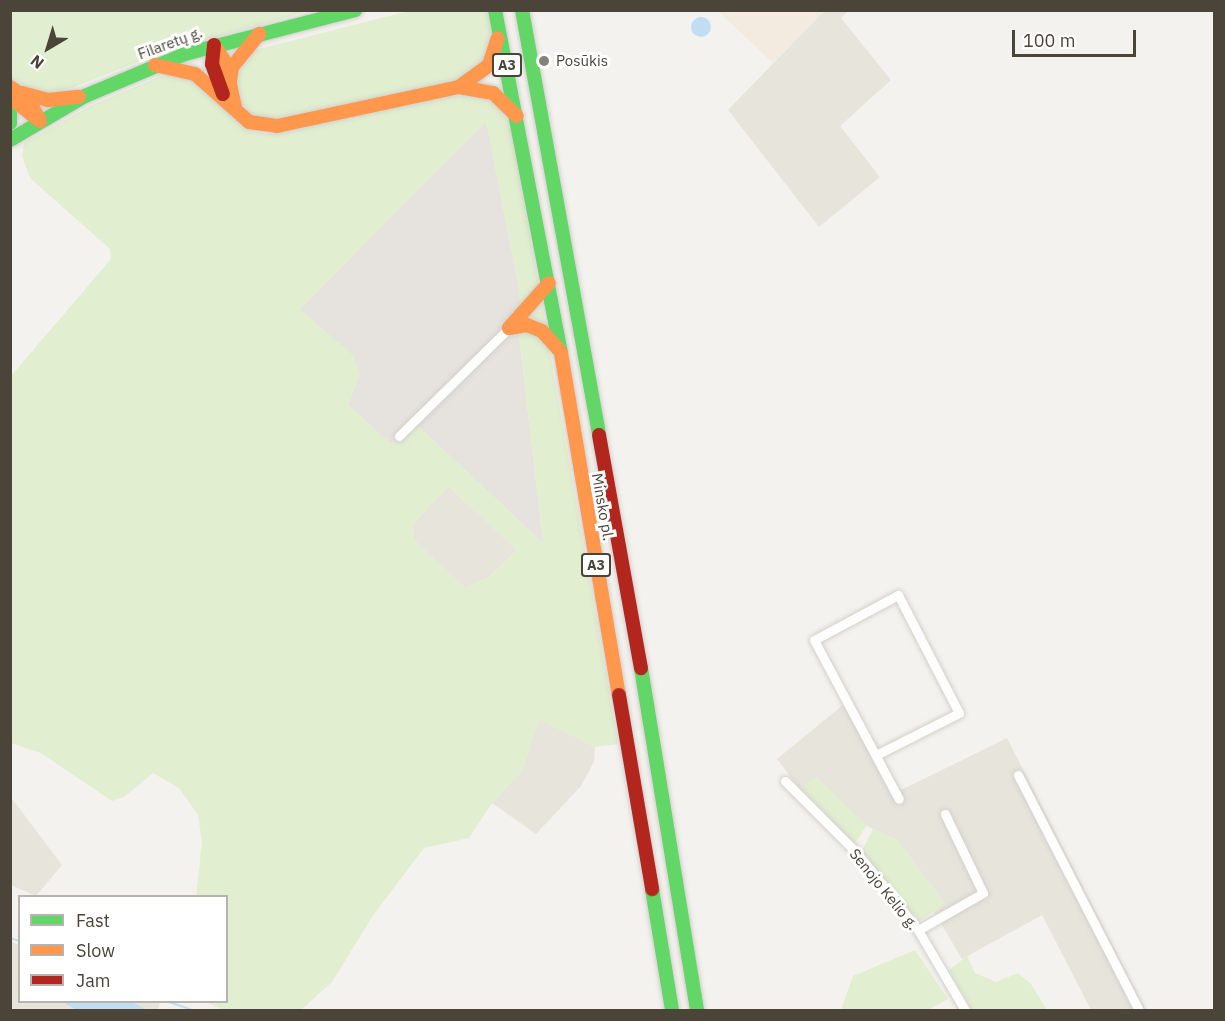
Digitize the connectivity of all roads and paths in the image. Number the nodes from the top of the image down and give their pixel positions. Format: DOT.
graph roads {
  1 [pos="355,10"];
  2 [pos="495,10"];
  3 [pos="522,10"];
  4 [pos="499,28"];
  5 [pos="259,34"];
  6 [pos="214,45"];
  7 [pos="155,65"];
  8 [pos="230,82"];
  9 [pos="459,87"];
  10 [pos="13,95"];
  11 [pos="84,96"];
  12 [pos="225,98"];
  13 [pos="236,111"];
  14 [pos="519,119"];
  15 [pos="40,121"];
  16 [pos="10,123"];
  17 [pos="10,140"];
  18 [pos="549,283"];
  19 [pos="509,328"];
  20 [pos="560,351"];
  21 [pos="399,436"];
  22 [pos="876,755"];
  23 [pos="1018,776"];
  24 [pos="785,782"];
  25 [pos="899,799"];
  26 [pos="945,814"];
  27 [pos="918,930"];
  28 [pos="672,1011"];
  29 [pos="697,1011"];
  30 [pos="965,1011"];
  31 [pos="1139,1011"];
  1 -- 5 [label="main road, Filaretų g."];
  2 -- 4 [label="main road, Minsko pl. / A3"];
  3 -- 29 [label="main road, Minsko pl. / A3"];
  4 -- 9 [label="main road"];
  4 -- 14 [label="main road, Minsko pl. / A3"];
  5 -- 6 [label="main road, Filaretų g."];
  5 -- 8 [label="main road"];
  6 -- 7 [label="main road, Filaretų g."];
  6 -- 8 [label="main road"];
  6 -- 12 [label="main road"];
  7 -- 11 [label="main road, Filaretų g."];
  7 -- 12 [label="main road"];
  8 -- 13 [label="main road"];
  9 -- 13 [label="main road"];
  9 -- 14 [label="main road"];
  10 -- 11 [label="main road"];
  10 -- 15 [label="main road"];
  10 -- 16 [label="main road"];
  11 -- 15 [label="main road, Filaretų g."];
  12 -- 13 [label="main road"];
  14 -- 18 [label="main road, Minsko pl. / A3"];
  15 -- 17 [label="main road, Filaretų g."];
  18 -- 19 [label="main road"];
  18 -- 20 [label="main road, Minsko pl. / A3"];
  19 -- 20 [label="main road"];
  19 -- 21 [label="street"];
  20 -- 28 [label="main road, Minsko pl. / A3"];
  22 -- 22 [label="street"];
  22 -- 25 [label="street"];
  23 -- 31 [label="street"];
  24 -- 27 [label="street, Senojo Kelio g."];
  26 -- 27 [label="street"];
  27 -- 30 [label="street, Senojo Kelio g."];
}
